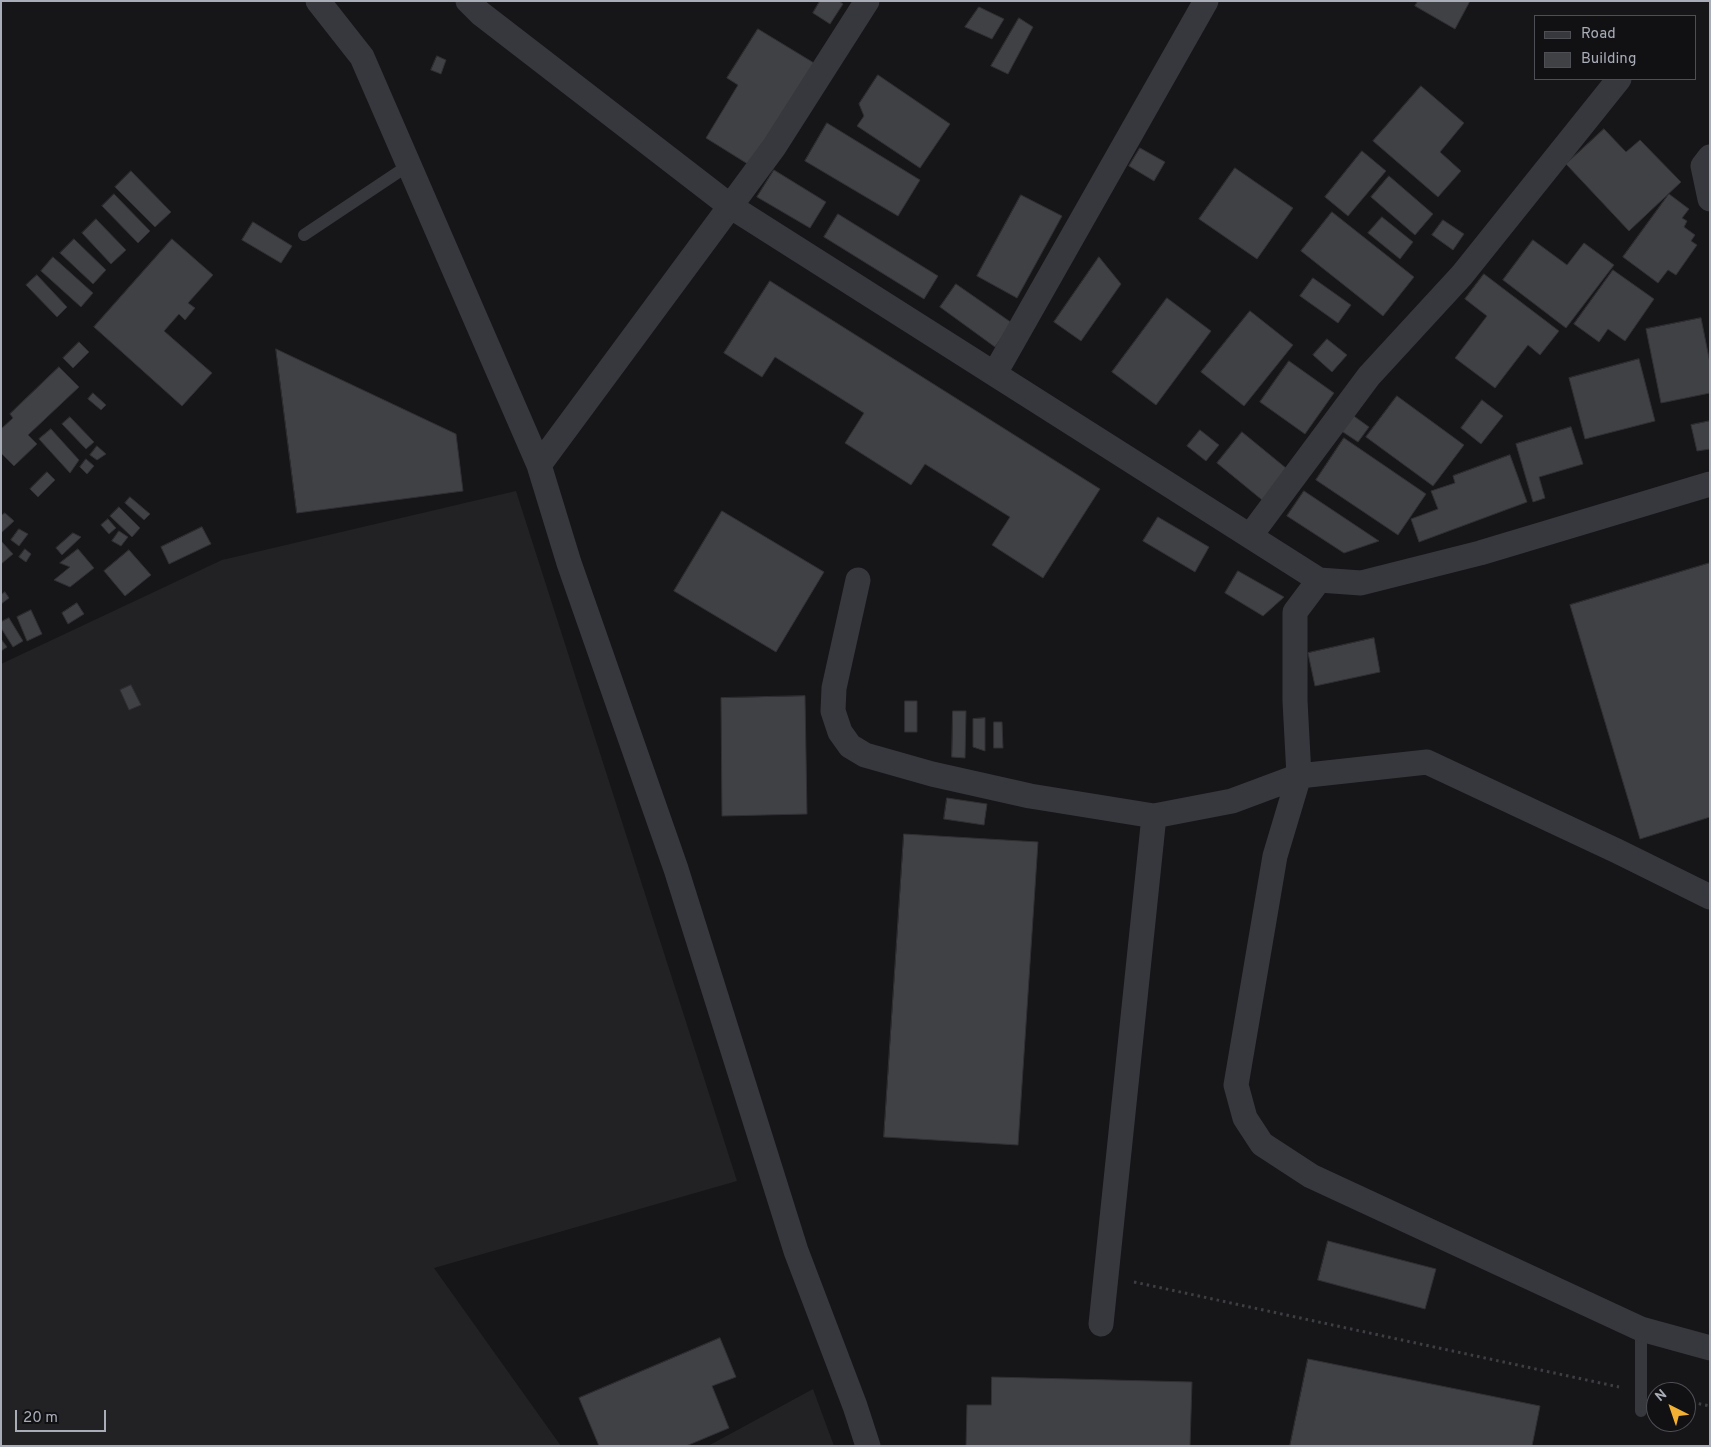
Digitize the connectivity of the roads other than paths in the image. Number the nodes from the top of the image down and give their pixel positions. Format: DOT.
graph roads {
  1 [pos="318,1"];
  2 [pos="468,1"];
  3 [pos="866,1"];
  4 [pos="1206,1"];
  5 [pos="1618,80"];
  6 [pos="1710,157"];
  7 [pos="409,165"];
  8 [pos="1710,199"];
  9 [pos="730,206"];
  10 [pos="304,235"];
  11 [pos="995,373"];
  12 [pos="539,465"];
  13 [pos="1710,484"];
  14 [pos="1250,536"];
  15 [pos="858,580"];
  16 [pos="1319,580"];
  17 [pos="1299,776"];
  18 [pos="1154,816"];
  19 [pos="1710,897"];
  20 [pos="1102,1324"];
  21 [pos="1641,1329"];
  22 [pos="1710,1348"];
  23 [pos="1641,1411"];
  24 [pos="868,1446"];
  1 -- 7 [label="street"];
  2 -- 9 [label="street"];
  3 -- 9 [label="street"];
  4 -- 11 [label="street"];
  5 -- 14 [label="street"];
  6 -- 8 [label="street"];
  7 -- 10 [label="lane"];
  7 -- 12 [label="street"];
  9 -- 11 [label="street"];
  9 -- 12 [label="street"];
  11 -- 14 [label="street"];
  12 -- 24 [label="street"];
  13 -- 16 [label="street"];
  14 -- 16 [label="street"];
  15 -- 18 [label="street"];
  16 -- 17 [label="street"];
  17 -- 18 [label="street"];
  17 -- 19 [label="street"];
  17 -- 21 [label="street"];
  18 -- 20 [label="street"];
  21 -- 22 [label="street"];
  21 -- 23 [label="lane"];
}
